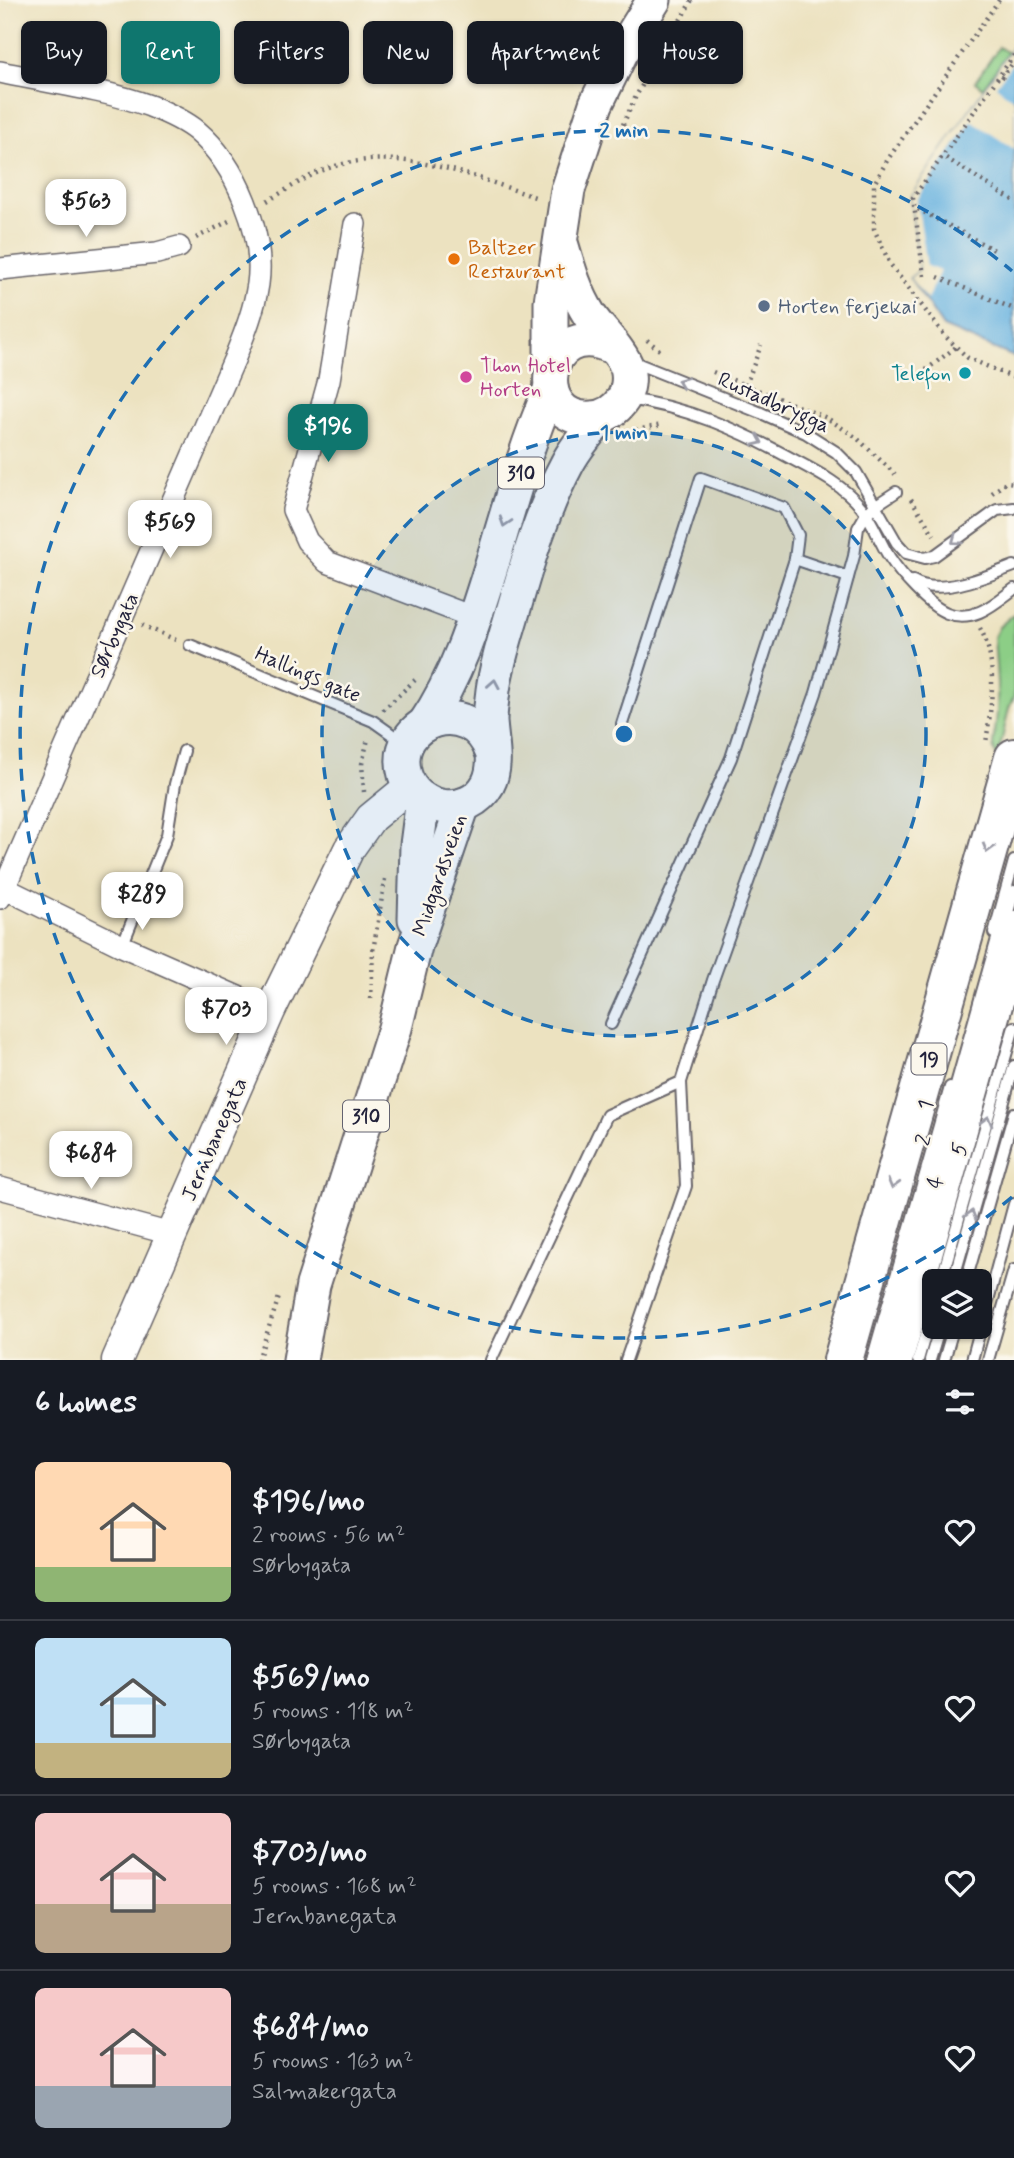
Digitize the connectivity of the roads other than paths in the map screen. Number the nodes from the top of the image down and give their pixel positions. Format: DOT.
graph roads {
  1 [pos="654,0"];
  2 [pos="0,72"];
  3 [pos="563,221"];
  4 [pos="355,224"];
  5 [pos="179,247"];
  6 [pos="0,269"];
  7 [pos="617,352"];
  8 [pos="551,377"];
  9 [pos="617,416"];
  10 [pos="896,492"];
  11 [pos="876,505"];
  12 [pos="1014,508"];
  13 [pos="866,514"];
  14 [pos="795,559"];
  15 [pos="1014,566"];
  16 [pos="900,571"];
  17 [pos="848,577"];
  18 [pos="1014,589"];
  19 [pos="475,618"];
  20 [pos="190,646"];
  21 [pos="622,724"];
  22 [pos="415,735"];
  23 [pos="184,751"];
  24 [pos="492,751"];
  25 [pos="999,755"];
  26 [pos="416,792"];
  27 [pos="463,805"];
  28 [pos="1014,861"];
  29 [pos="2,891"];
  30 [pos="1014,891"];
  31 [pos="1002,937"];
  32 [pos="122,946"];
  33 [pos="415,946"];
  34 [pos="270,1011"];
  35 [pos="611,1024"];
  36 [pos="1014,1027"];
  37 [pos="999,1028"];
  38 [pos="1014,1066"];
  39 [pos="954,1073"];
  40 [pos="681,1082"];
  41 [pos="1014,1113"];
  42 [pos="0,1188"];
  43 [pos="1014,1204"];
  44 [pos="171,1234"];
  45 [pos="944,1269"];
  46 [pos="956,1269"];
  47 [pos="969,1269"];
  48 [pos="1014,1270"];
  49 [pos="298,1285"];
  50 [pos="924,1339"];
  51 [pos="936,1339"];
  52 [pos="950,1339"];
  53 [pos="117,1360"];
  54 [pos="280,1360"];
  55 [pos="300,1360"];
  56 [pos="491,1360"];
  57 [pos="626,1360"];
  58 [pos="843,1360"];
  59 [pos="872,1360"];
  60 [pos="880,1360"];
  61 [pos="892,1360"];
  62 [pos="905,1360"];
  63 [pos="918,1360"];
  64 [pos="930,1360"];
  65 [pos="944,1360"];
  66 [pos="972,1360"];
  67 [pos="988,1360"];
  1 -- 3 [label="main road, 310"];
  2 -- 29 [label="street, Sørbygata"];
  3 -- 7 [label="main road"];
  3 -- 8 [label="main road, 310"];
  4 -- 19 [label="street"];
  5 -- 6 [label="street"];
  7 -- 8 [label="main road, 310"];
  7 -- 9 [label="main road"];
  11 -- 7 [label="lane, Rustadbrygga, one-way"];
  8 -- 9 [label="main road"];
  8 -- 19 [label="main road, 310, one-way"];
  9 -- 13 [label="lane, Rustadbrygga, one-way"];
  24 -- 9 [label="main road, 310, one-way"];
  10 -- 11 [label="lane"];
  12 -- 11 [label="lane, Rustadbrygga, one-way"];
  11 -- 13 [label="lane"];
  13 -- 16 [label="lane, Rustadbrygga"];
  13 -- 17 [label="lane"];
  14 -- 17 [label="lane"];
  14 -- 21 [label="lane"];
  14 -- 35 [label="lane"];
  15 -- 16 [label="lane, Rustadbrygga"];
  16 -- 18 [label="lane, Rustadbrygga"];
  17 -- 40 [label="lane"];
  19 -- 22 [label="main road, 310"];
  20 -- 22 [label="lane, Hallings gate"];
  22 -- 24 [label="main road"];
  22 -- 26 [label="main road, 310"];
  23 -- 32 [label="lane"];
  24 -- 27 [label="main road, 310"];
  25 -- 58 [label="highway, 19, one-way"];
  26 -- 27 [label="main road"];
  26 -- 33 [label="main road, Midgardsveien / 310"];
  26 -- 34 [label="main road, Jernbanegata"];
  27 -- 33 [label="main road, Midgardsveien / 310"];
  28 -- 31 [label="lane"];
  29 -- 32 [label="street"];
  30 -- 60 [label="lane, 2"];
  31 -- 61 [label="highway, 19"];
  32 -- 34 [label="street"];
  33 -- 49 [label="main road, Midgardsveien / 310"];
  34 -- 44 [label="main road, Jernbanegata"];
  45 -- 36 [label="lane, 5, one-way"];
  37 -- 62 [label="lane, 4"];
  46 -- 38 [label="lane, one-way"];
  39 -- 59 [label="lane, 1"];
  40 -- 56 [label="lane"];
  40 -- 57 [label="lane"];
  41 -- 47 [label="lane"];
  42 -- 44 [label="street"];
  43 -- 66 [label="lane"];
  44 -- 53 [label="main road, Jernbanegata"];
  48 -- 67 [label="lane"];
  49 -- 54 [label="main road, Midgardsveien / 310"];
  49 -- 55 [label="main road, Midgardsveien / 310"];
  50 -- 63 [label="lane"];
  51 -- 64 [label="lane"];
  52 -- 65 [label="lane"];
}
